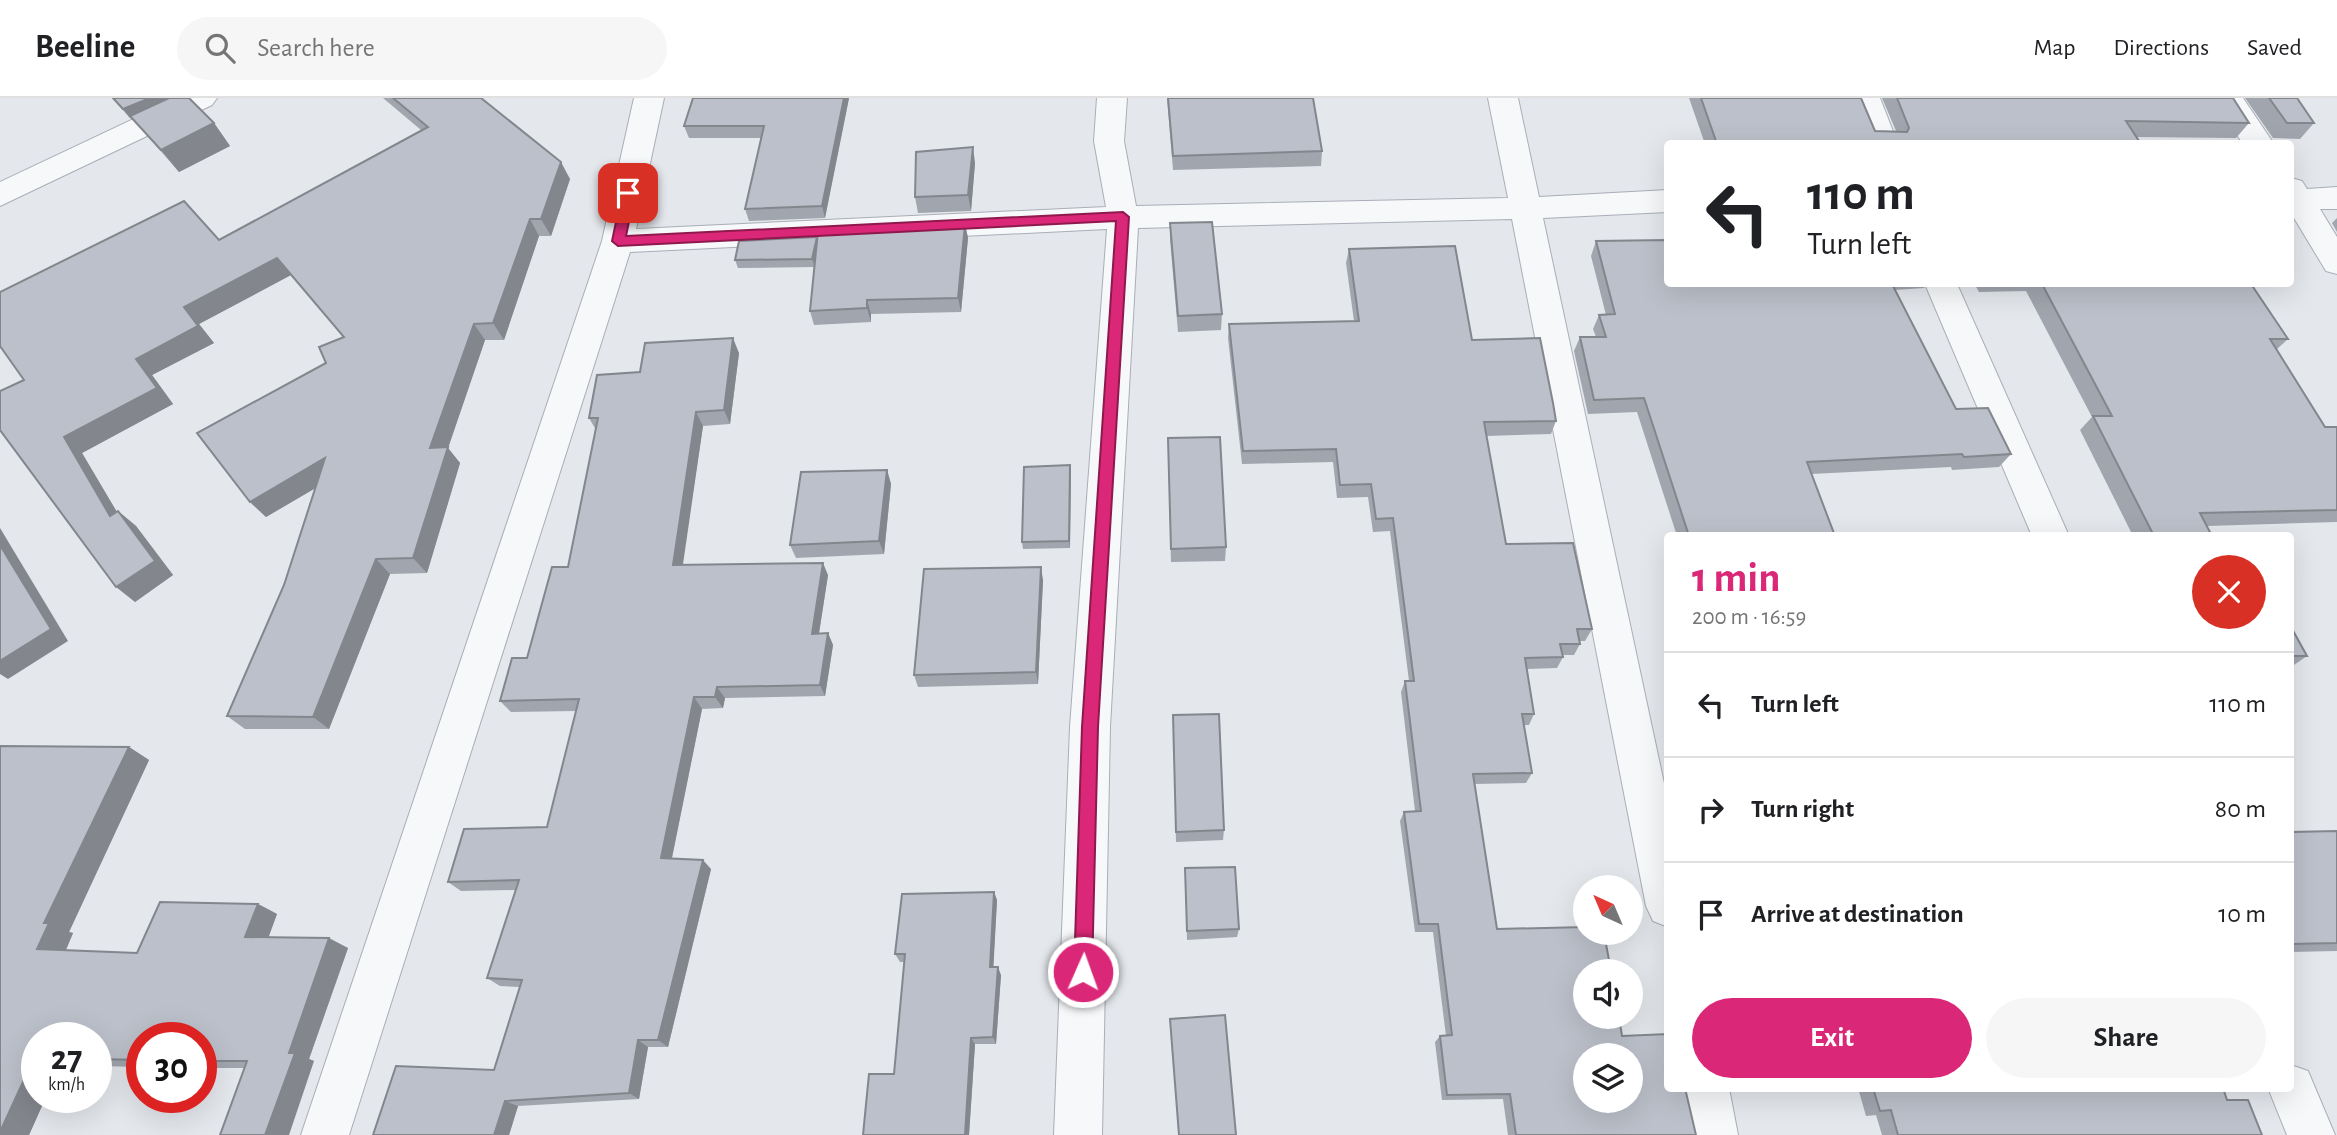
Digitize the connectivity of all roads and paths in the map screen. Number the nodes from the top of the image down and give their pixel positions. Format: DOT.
graph roads {
  1 [pos="202,98"];
  2 [pos="649,98"];
  3 [pos="1112,98"];
  4 [pos="1503,98"];
  5 [pos="1865,98"];
  6 [pos="2228,98"];
  7 [pos="1881,140"];
  8 [pos="2256,140"];
  9 [pos="0,195"];
  10 [pos="2294,196"];
  11 [pos="2294,198"];
  12 [pos="2337,198"];
  13 [pos="1664,201"];
  14 [pos="1527,208"];
  15 [pos="1123,217"];
  16 [pos="618,241"];
  17 [pos="2337,263"];
  18 [pos="1942,287"];
  19 [pos="2049,532"];
  20 [pos="1664,886"];
  21 [pos="1706,1092"];
  22 [pos="2293,1092"];
  23 [pos="325,1135"];
  24 [pos="1078,1135"];
  25 [pos="1714,1135"];
  26 [pos="2311,1135"];
  1 -- 9 [label="street"];
  2 -- 16 [label="street"];
  3 -- 15 [label="street"];
  4 -- 14 [label="street"];
  5 -- 7 [label="street"];
  6 -- 8 [label="street"];
  10 -- 12 [label="street"];
  11 -- 17 [label="street"];
  13 -- 14 [label="street"];
  14 -- 15 [label="street"];
  14 -- 20 [label="street"];
  15 -- 16 [label="street"];
  15 -- 24 [label="street"];
  16 -- 23 [label="street"];
  18 -- 19 [label="street"];
  21 -- 25 [label="street"];
  22 -- 26 [label="street"];
}
